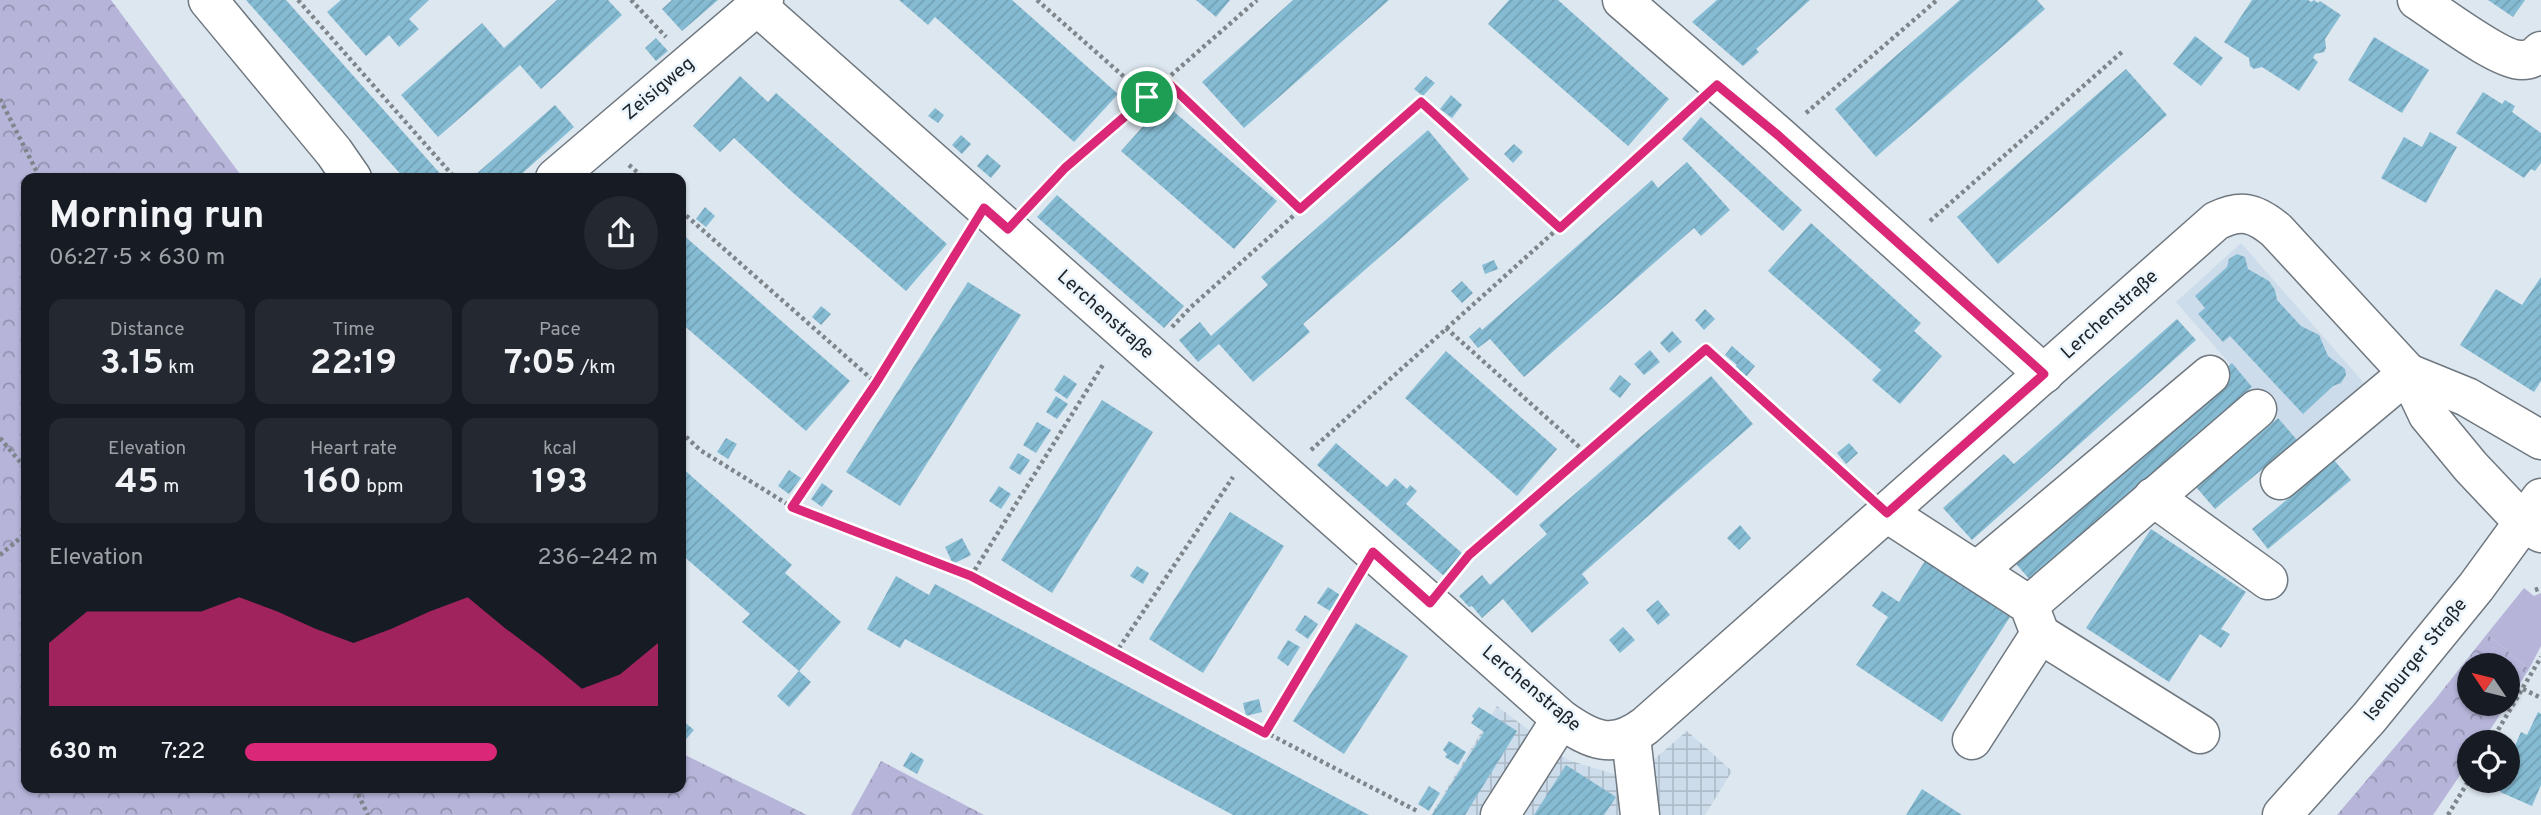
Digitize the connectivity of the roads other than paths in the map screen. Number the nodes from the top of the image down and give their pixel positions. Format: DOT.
graph roads {
  1 [pos="208,0"];
  2 [pos="1622,0"];
  3 [pos="2417,0"];
  4 [pos="760,3"];
  5 [pos="2531,56"];
  6 [pos="349,173"];
  7 [pos="561,173"];
  8 [pos="2408,373"];
  9 [pos="2044,374"];
  10 [pos="2210,375"];
  11 [pos="2257,409"];
  12 [pos="2541,440"];
  13 [pos="2280,480"];
  14 [pos="2153,497"];
  15 [pos="1887,513"];
  16 [pos="2535,518"];
  17 [pos="1978,570"];
  18 [pos="2268,580"];
  19 [pos="2035,620"];
  20 [pos="1561,719"];
  21 [pos="2200,734"];
  22 [pos="1631,737"];
  23 [pos="1972,740"];
  24 [pos="1500,815"];
  25 [pos="1640,815"];
  26 [pos="2282,815"];
  1 -- 6 [label="street"];
  2 -- 9 [label="street"];
  3 -- 5 [label="street"];
  4 -- 7 [label="street, Zeisigweg"];
  4 -- 20 [label="street, Lerchenstraße"];
  8 -- 9 [label="street, Lerchenstraße"];
  8 -- 12 [label="street, Lerchenstraße"];
  8 -- 13 [label="street"];
  8 -- 16 [label="street, Lerchenstraße"];
  9 -- 15 [label="street, Lerchenstraße"];
  10 -- 17 [label="street"];
  11 -- 14 [label="street"];
  14 -- 18 [label="street"];
  14 -- 19 [label="street"];
  15 -- 17 [label="street"];
  15 -- 22 [label="street, Lerchenstraße"];
  16 -- 26 [label="street, Isenburger Straße"];
  17 -- 19 [label="street"];
  19 -- 21 [label="street"];
  19 -- 23 [label="street"];
  20 -- 22 [label="street, Lerchenstraße"];
  20 -- 24 [label="street"];
  22 -- 25 [label="street"];
}
